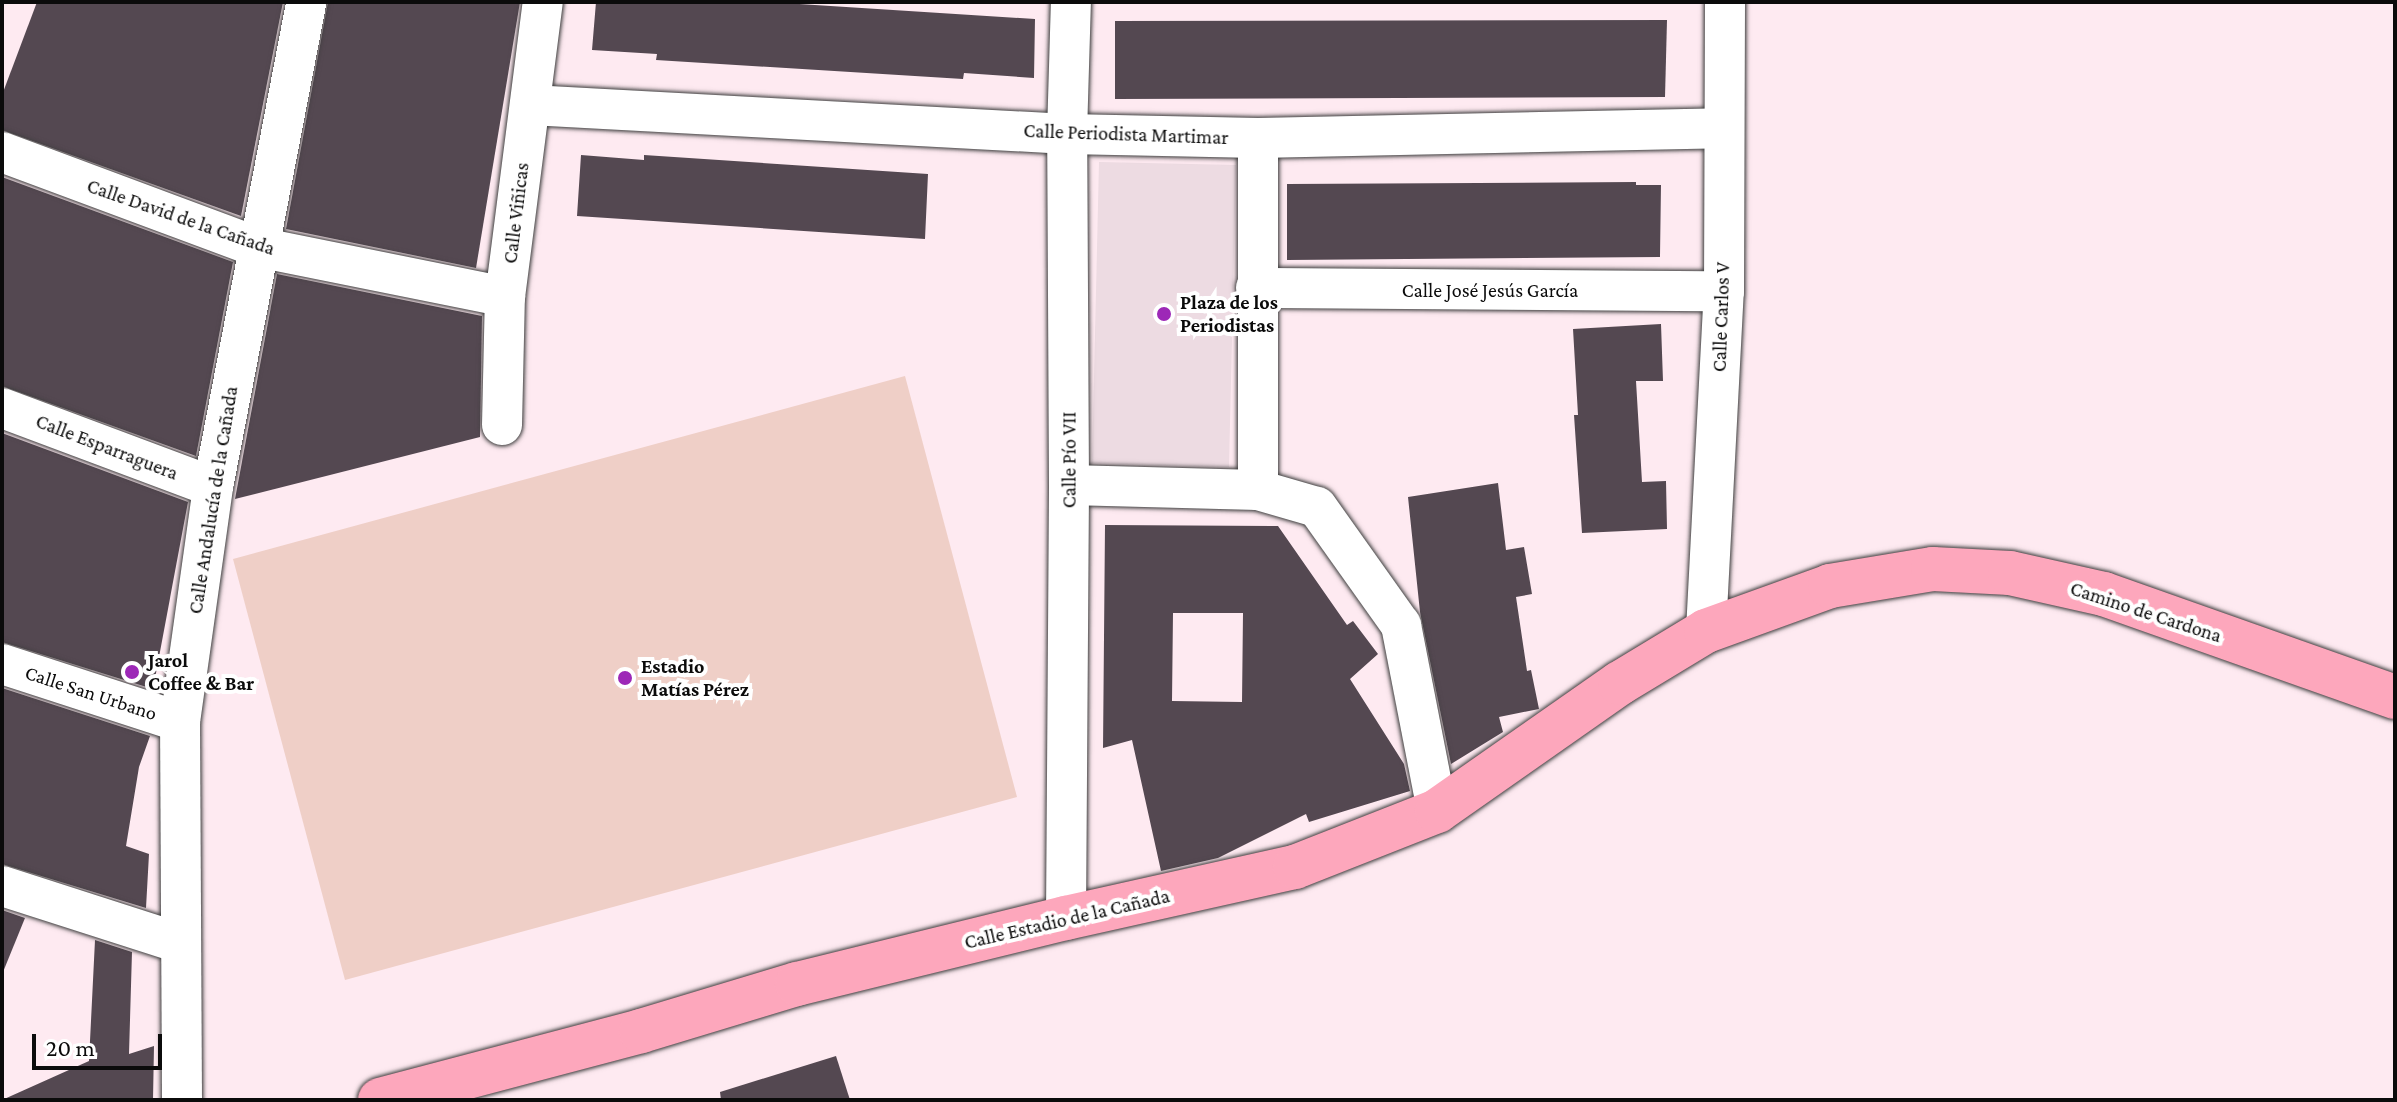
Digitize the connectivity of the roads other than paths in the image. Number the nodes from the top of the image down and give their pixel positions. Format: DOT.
graph roads {
  1 [pos="306,2"];
  2 [pos="543,2"];
  3 [pos="1071,2"];
  4 [pos="1725,2"];
  5 [pos="530,105"];
  6 [pos="1722,128"];
  7 [pos="1067,134"];
  8 [pos="1258,138"];
  9 [pos="2,152"];
  10 [pos="258,247"];
  11 [pos="1256,288"];
  12 [pos="1724,291"];
  13 [pos="505,297"];
  14 [pos="2,408"];
  15 [pos="502,425"];
  16 [pos="1069,485"];
  17 [pos="213,487"];
  18 [pos="1258,490"];
  19 [pos="1706,631"];
  20 [pos="4,670"];
  21 [pos="2395,697"];
  22 [pos="180,722"];
  23 [pos="1437,811"];
  24 [pos="2,886"];
  25 [pos="1066,918"];
  26 [pos="180,943"];
  27 [pos="444,1092"];
  28 [pos="182,1100"];
  29 [pos="380,1100"];
  1 -- 10 [label="street, Calle Andalucía de la Cañada"];
  2 -- 5 [label="street, Calle Viñicas"];
  3 -- 7 [label="street, Calle Pío VII"];
  4 -- 6 [label="street, Calle Carlos V"];
  5 -- 7 [label="street, Calle Periodista Martimar"];
  5 -- 13 [label="street, Calle Viñicas"];
  6 -- 8 [label="street, Calle Periodista Martimar"];
  6 -- 12 [label="street, Calle Carlos V"];
  7 -- 8 [label="street, Calle Periodista Martimar"];
  7 -- 16 [label="street, Calle Pío VII"];
  8 -- 11 [label="street"];
  9 -- 10 [label="street, Calle David de la Cañada"];
  10 -- 13 [label="street, Calle David de la Cañada"];
  10 -- 17 [label="street, Calle Andalucía de la Cañada"];
  11 -- 12 [label="street, Calle José Jesús García"];
  11 -- 18 [label="street"];
  12 -- 19 [label="street, Calle Carlos V"];
  13 -- 15 [label="street, Calle Viñicas"];
  14 -- 17 [label="street, Calle Esparraguera"];
  16 -- 18 [label="street"];
  16 -- 25 [label="street, Calle Pío VII"];
  17 -- 22 [label="street, Calle Andalucía de la Cañada"];
  18 -- 23 [label="street"];
  19 -- 21 [label="street, Camino de Cardona"];
  19 -- 23 [label="street, Calle Estadio de la Cañada"];
  20 -- 22 [label="street, Calle San Urbano"];
  22 -- 26 [label="street, Calle Andalucía de la Cañada"];
  23 -- 25 [label="street, Calle Estadio de la Cañada"];
  24 -- 26 [label="street"];
  25 -- 27 [label="street, Calle Estadio de la Cañada"];
  26 -- 28 [label="street, Calle Andalucía de la Cañada"];
  27 -- 29 [label="street, Calle Estadio de la Cañada"];
}
